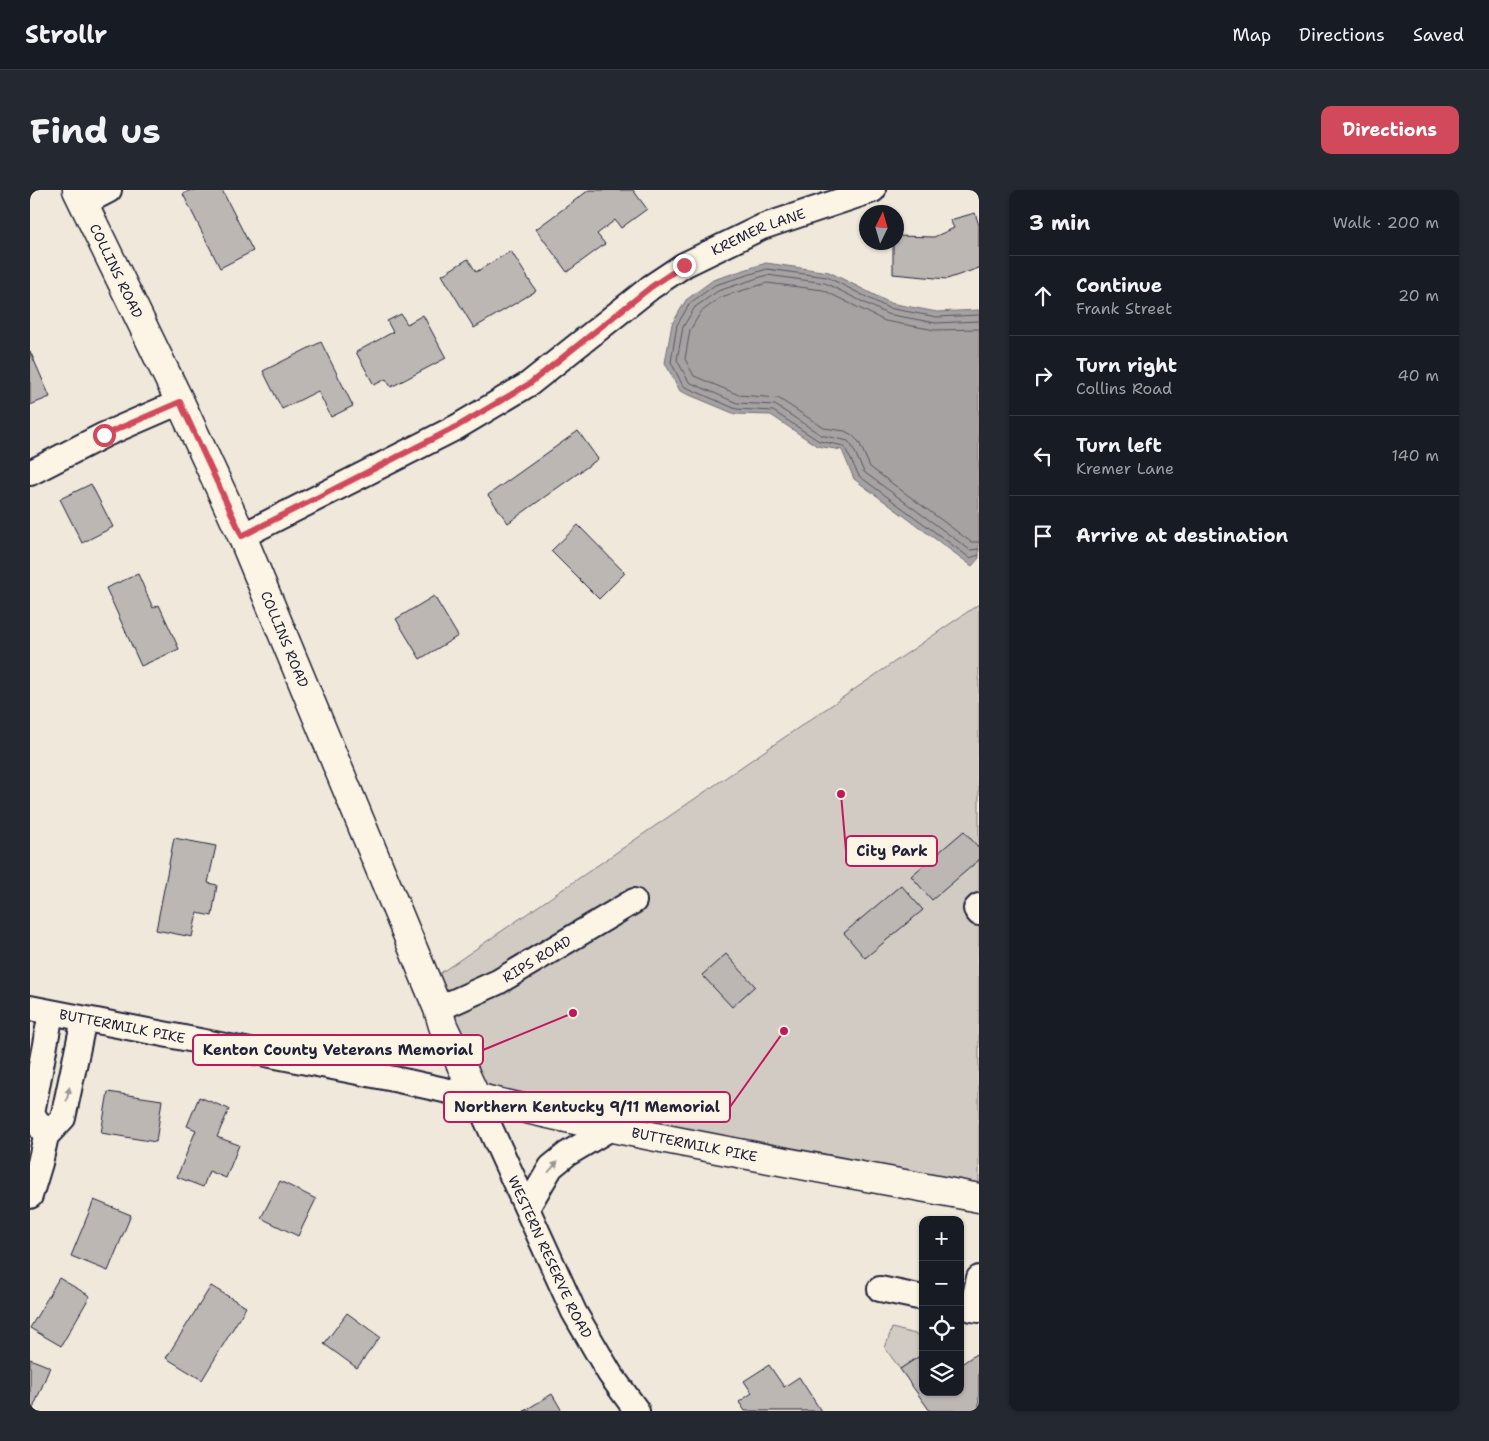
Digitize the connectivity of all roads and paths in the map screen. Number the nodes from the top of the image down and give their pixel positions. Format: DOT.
graph roads {
  1 [pos="109,190"];
  2 [pos="873,190"];
  3 [pos="80,197"];
  4 [pos="180,402"];
  5 [pos="30,473"];
  6 [pos="242,536"];
  7 [pos="634,902"];
  8 [pos="979,906"];
  9 [pos="979,913"];
  10 [pos="438,1009"];
  11 [pos="40,1010"];
  12 [pos="84,1019"];
  13 [pos="476,1097"];
  14 [pos="610,1128"];
  15 [pos="46,1136"];
  16 [pos="30,1196"];
  17 [pos="979,1198"];
  18 [pos="527,1208"];
  19 [pos="979,1278"];
  20 [pos="880,1289"];
  21 [pos="919,1297"];
  22 [pos="970,1308"];
  23 [pos="636,1411"];
  1 -- 3 [label="street"];
  2 -- 6 [label="street, KREMER LANE"];
  3 -- 4 [label="main road, COLLINS ROAD"];
  4 -- 5 [label="street"];
  4 -- 6 [label="main road, COLLINS ROAD"];
  6 -- 10 [label="main road, COLLINS ROAD"];
  7 -- 10 [label="street, RIPS ROAD"];
  8 -- 9 [label="street"];
  10 -- 13 [label="main road, COLLINS ROAD"];
  11 -- 12 [label="street, BUTTERMILK PIKE"];
  11 -- 15 [label="street"];
  12 -- 13 [label="street, BUTTERMILK PIKE"];
  15 -- 12 [label="street, one-way"];
  13 -- 14 [label="main road, BUTTERMILK PIKE"];
  13 -- 18 [label="street, WESTERN RESERVE ROAD"];
  14 -- 17 [label="main road, BUTTERMILK PIKE"];
  18 -- 14 [label="street, one-way"];
  15 -- 16 [label="street"];
  18 -- 23 [label="street, WESTERN RESERVE ROAD"];
  19 -- 22 [label="street"];
  20 -- 21 [label="street"];
}
